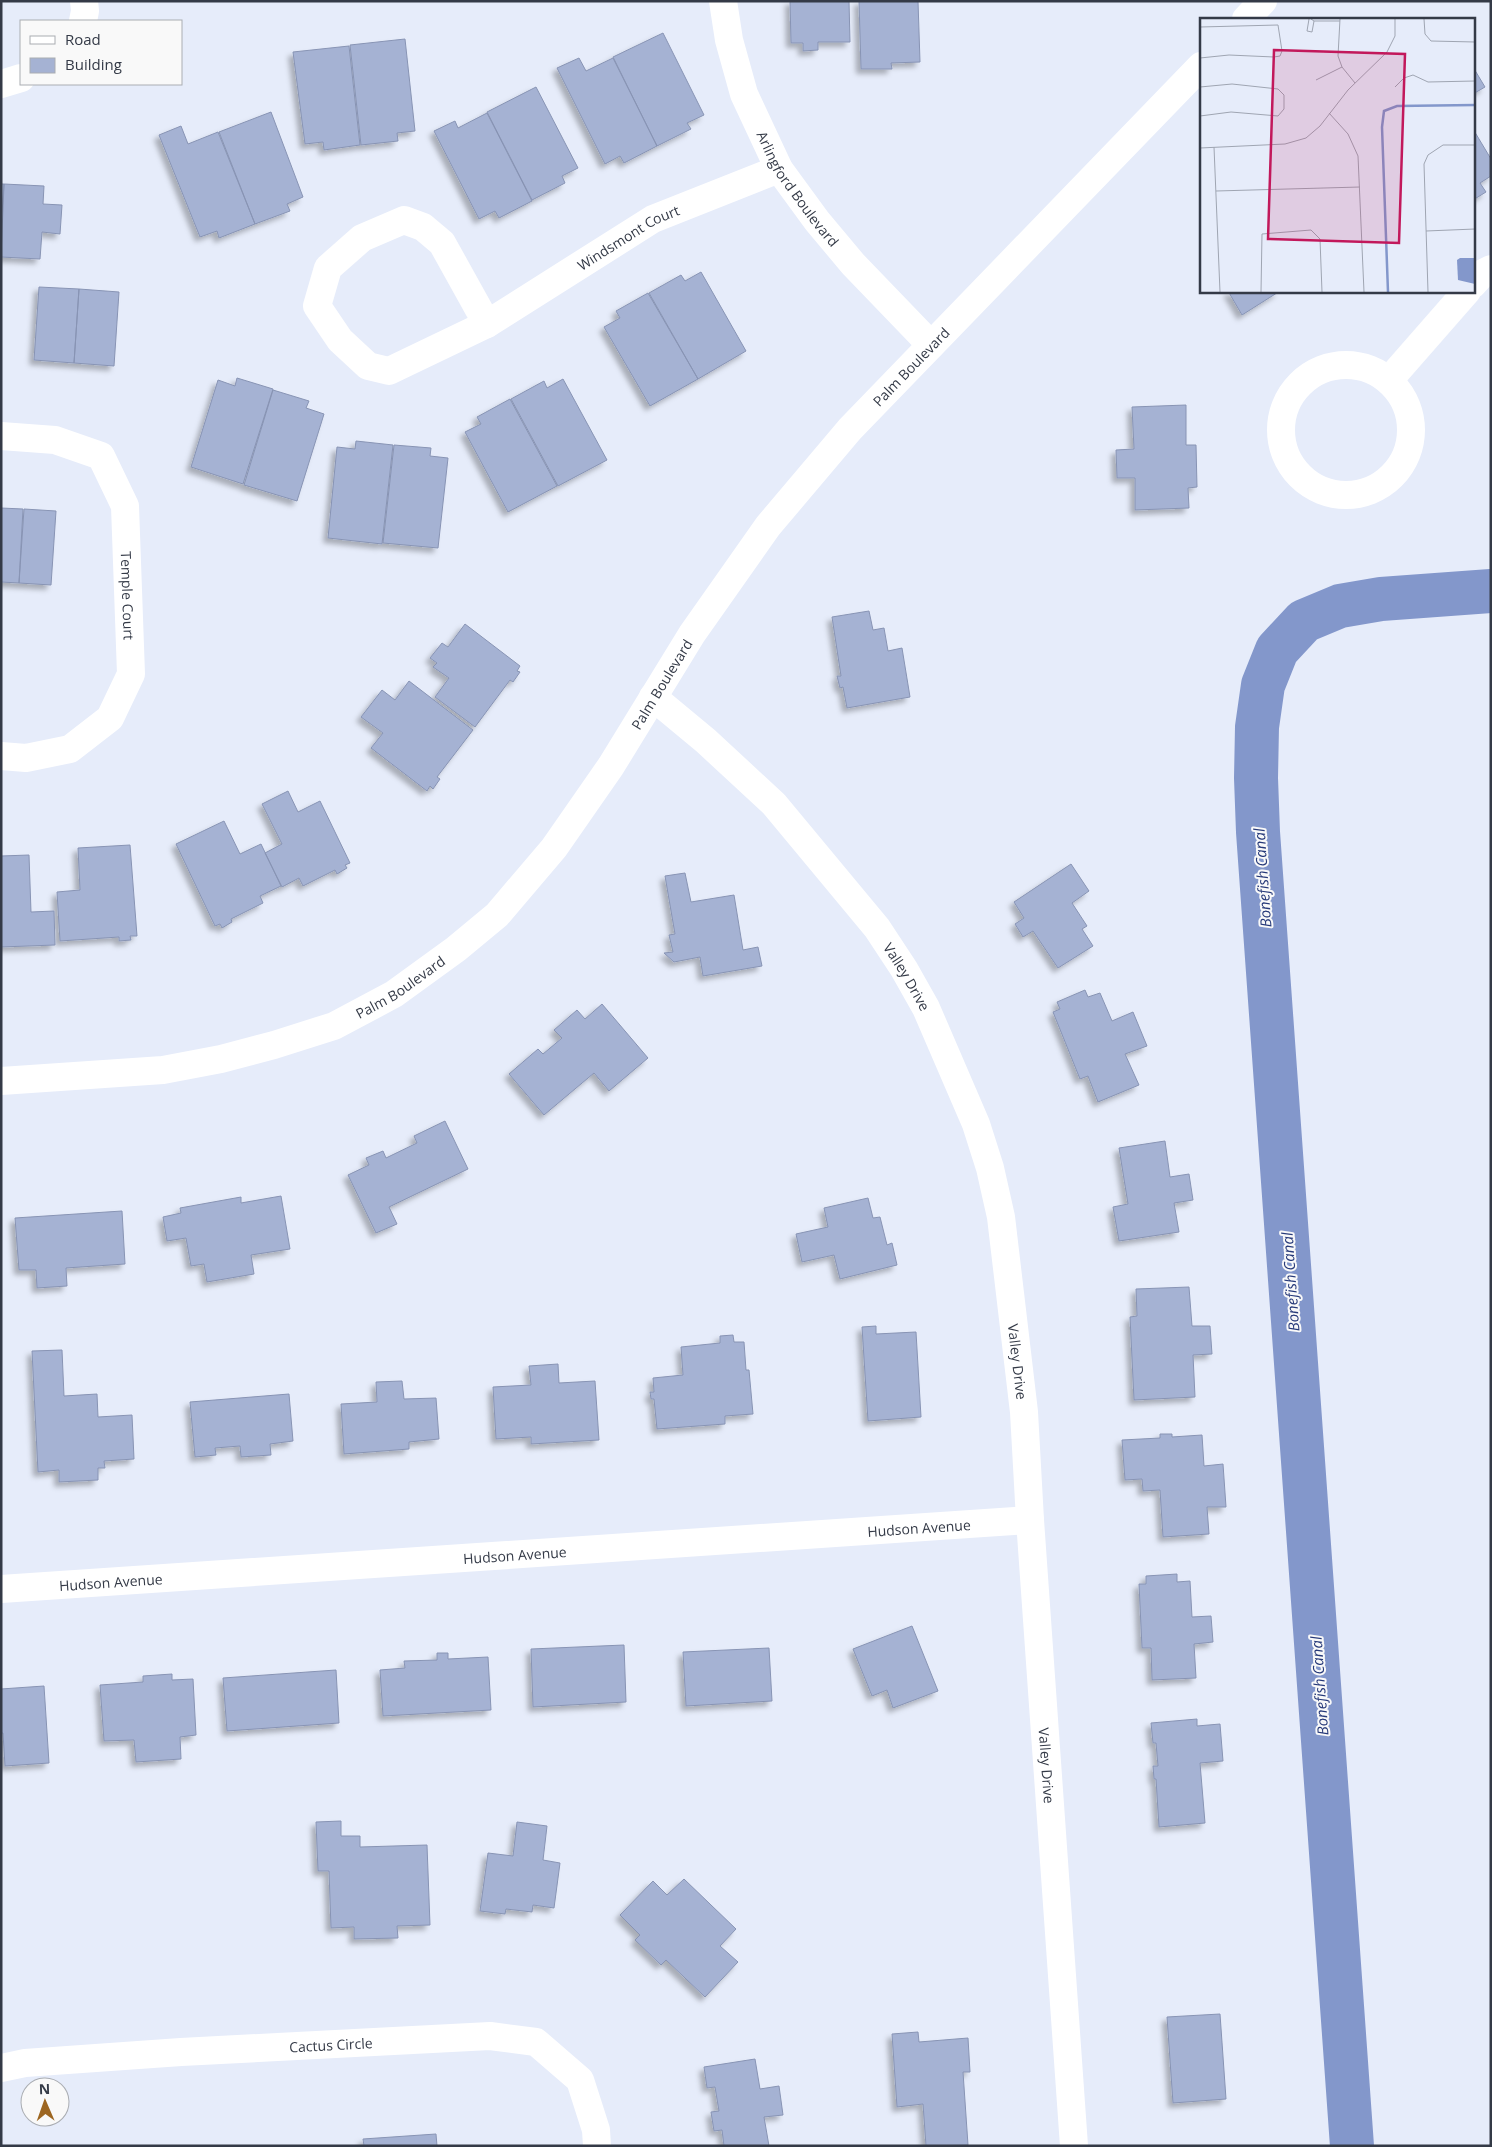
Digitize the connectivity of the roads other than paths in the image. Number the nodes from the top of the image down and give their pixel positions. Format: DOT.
graph roads {
  1 [pos="84,1"];
  2 [pos="723,1"];
  3 [pos="1263,1"];
  4 [pos="1247,18"];
  5 [pos="83,20"];
  6 [pos="1200,67"];
  7 [pos="20,78"];
  8 [pos="1,84"];
  9 [pos="779,168"];
  10 [pos="1491,268"];
  11 [pos="1474,283"];
  12 [pos="1466,292"];
  13 [pos="487,324"];
  14 [pos="930,345"];
  15 [pos="1390,379"];
  16 [pos="1,436"];
  17 [pos="653,697"];
  18 [pos="1,756"];
  19 [pos="1,1081"];
  20 [pos="1030,1520"];
  21 [pos="1,1589"];
  22 [pos="1,2068"];
  23 [pos="597,2146"];
  24 [pos="1074,2146"];
  1 -- 5 [label="street"];
  2 -- 9 [label="street, Arlingford Boulevard"];
  3 -- 4 [label="street"];
  6 -- 14 [label="street, Palm Boulevard"];
  7 -- 8 [label="street"];
  9 -- 13 [label="street, Windsmont Court"];
  9 -- 14 [label="street, Arlingford Boulevard"];
  10 -- 11 [label="street"];
  12 -- 15 [label="street"];
  13 -- 13 [label="street, Windsmont Court"];
  14 -- 17 [label="street, Palm Boulevard"];
  15 -- 15 [label="street"];
  16 -- 18 [label="street, Temple Court"];
  17 -- 19 [label="street, Palm Boulevard"];
  17 -- 20 [label="street, Valley Drive"];
  20 -- 21 [label="street, Hudson Avenue"];
  20 -- 24 [label="street, Valley Drive"];
  22 -- 23 [label="street, Cactus Circle"];
}
